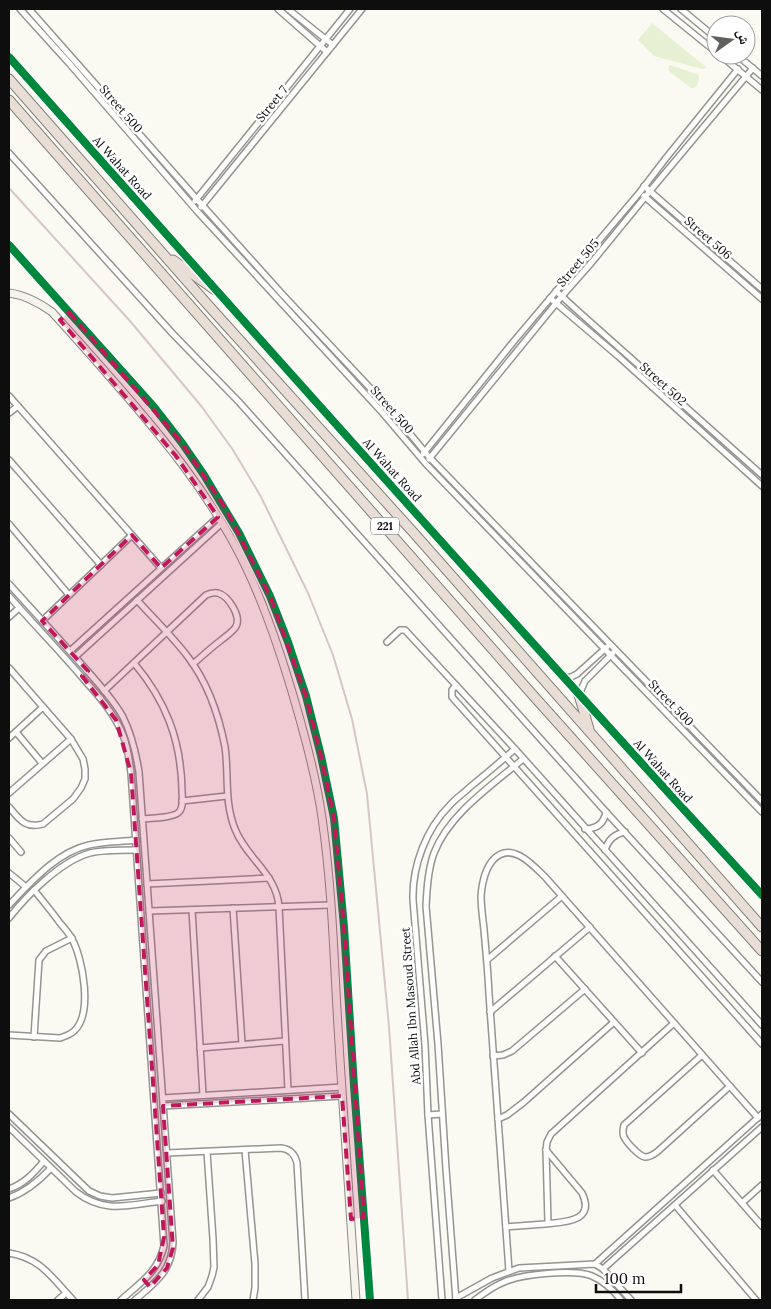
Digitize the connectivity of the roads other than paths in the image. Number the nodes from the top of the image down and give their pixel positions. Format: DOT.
graph roads {
  1 [pos="20,9"];
  2 [pos="29,9"];
  3 [pos="288,9"];
  4 [pos="350,9"];
  5 [pos="362,9"];
  6 [pos="663,9"];
  7 [pos="681,9"];
  8 [pos="281,10"];
  9 [pos="706,30"];
  10 [pos="325,39"];
  11 [pos="706,44"];
  12 [pos="333,45"];
  13 [pos="320,46"];
  14 [pos="327,52"];
  15 [pos="9,57"];
  16 [pos="73,58"];
  17 [pos="68,62"];
  18 [pos="732,65"];
  19 [pos="749,65"];
  20 [pos="753,68"];
  21 [pos="738,70"];
  22 [pos="746,76"];
  23 [pos="762,76"];
  24 [pos="9,79"];
  25 [pos="762,90"];
  26 [pos="9,100"];
  27 [pos="111,101"];
  28 [pos="106,106"];
  29 [pos="9,152"];
  30 [pos="165,162"];
  31 [pos="159,167"];
  32 [pos="644,186"];
  33 [pos="650,191"];
  34 [pos="640,192"];
  35 [pos="645,197"];
  36 [pos="197,199"];
  37 [pos="192,205"];
  38 [pos="202,205"];
  39 [pos="197,211"];
  40 [pos="11,248"];
  41 [pos="160,250"];
  42 [pos="762,289"];
  43 [pos="215,290"];
  44 [pos="556,291"];
  45 [pos="9,293"];
  46 [pos="562,296"];
  47 [pos="550,298"];
  48 [pos="762,299"];
  49 [pos="557,304"];
  50 [pos="69,312"];
  51 [pos="60,320"];
  52 [pos="9,396"];
  53 [pos="18,406"];
  54 [pos="9,413"];
  55 [pos="424,452"];
  56 [pos="420,457"];
  57 [pos="430,458"];
  58 [pos="9,460"];
  59 [pos="426,464"];
  60 [pos="761,474"];
  61 [pos="755,480"];
  62 [pos="762,486"];
  63 [pos="220,520"];
  64 [pos="9,524"];
  65 [pos="132,536"];
  66 [pos="101,565"];
  67 [pos="161,568"];
  68 [pos="9,584"];
  69 [pos="69,595"];
  70 [pos="9,596"];
  71 [pos="137,600"];
  72 [pos="19,608"];
  73 [pos="577,610"];
  74 [pos="571,615"];
  75 [pos="9,617"];
  76 [pos="42,621"];
  77 [pos="167,633"];
  78 [pos="387,642"];
  79 [pos="611,643"];
  80 [pos="605,649"];
  81 [pos="617,650"];
  82 [pos="70,651"];
  83 [pos="611,655"];
  84 [pos="75,656"];
  85 [pos="134,663"];
  86 [pos="193,664"];
  87 [pos="9,668"];
  88 [pos="88,671"];
  89 [pos="14,674"];
  90 [pos="82,676"];
  91 [pos="9,678"];
  92 [pos="564,678"];
  93 [pos="456,685"];
  94 [pos="104,691"];
  95 [pos="579,695"];
  96 [pos="671,706"];
  97 [pos="43,707"];
  98 [pos="666,712"];
  99 [pos="16,732"];
  100 [pos="590,732"];
  101 [pos="701,737"];
  102 [pos="9,738"];
  103 [pos="71,739"];
  104 [pos="696,743"];
  105 [pos="515,749"];
  106 [pos="506,757"];
  107 [pos="523,759"];
  108 [pos="42,764"];
  109 [pos="514,766"];
  110 [pos="9,793"];
  111 [pos="227,796"];
  112 [pos="182,801"];
  113 [pos="762,801"];
  114 [pos="9,807"];
  115 [pos="606,812"];
  116 [pos="762,812"];
  117 [pos="142,819"];
  118 [pos="585,829"];
  119 [pos="624,832"];
  120 [pos="9,838"];
  121 [pos="136,840"];
  122 [pos="136,850"];
  123 [pos="605,850"];
  124 [pos="21,852"];
  125 [pos="338,860"];
  126 [pos="327,861"];
  127 [pos="9,873"];
  128 [pos="269,878"];
  129 [pos="147,884"];
  130 [pos="26,887"];
  131 [pos="34,890"];
  132 [pos="762,895"];
  133 [pos="562,896"];
  134 [pos="9,905"];
  135 [pos="331,905"];
  136 [pos="279,907"];
  137 [pos="233,908"];
  138 [pos="192,910"];
  139 [pos="149,911"];
  140 [pos="9,918"];
  141 [pos="762,925"];
  142 [pos="590,927"];
  143 [pos="72,938"];
  144 [pos="762,951"];
  145 [pos="555,956"];
  146 [pos="487,960"];
  147 [pos="762,982"];
  148 [pos="584,989"];
  149 [pos="490,1012"];
  150 [pos="614,1022"];
  151 [pos="674,1023"];
  152 [pos="762,1025"];
  153 [pos="9,1036"];
  154 [pos="34,1037"];
  155 [pos="286,1041"];
  156 [pos="242,1044"];
  157 [pos="762,1044"];
  158 [pos="200,1048"];
  159 [pos="642,1053"];
  160 [pos="702,1055"];
  161 [pos="493,1056"];
  162 [pos="730,1086"];
  163 [pos="342,1087"];
  164 [pos="288,1090"];
  165 [pos="202,1095"];
  166 [pos="342,1096"];
  167 [pos="163,1098"];
  168 [pos="163,1106"];
  169 [pos="9,1114"];
  170 [pos="442,1114"];
  171 [pos="428,1115"];
  172 [pos="760,1116"];
  173 [pos="498,1119"];
  174 [pos="762,1127"];
  175 [pos="9,1128"];
  176 [pos="244,1150"];
  177 [pos="546,1150"];
  178 [pos="207,1152"];
  179 [pos="167,1154"];
  180 [pos="44,1161"];
  181 [pos="51,1168"];
  182 [pos="713,1170"];
  183 [pos="762,1185"];
  184 [pos="9,1189"];
  185 [pos="161,1193"];
  186 [pos="9,1198"];
  187 [pos="162,1201"];
  188 [pos="742,1203"];
  189 [pos="675,1205"];
  190 [pos="364,1218"];
  191 [pos="350,1219"];
  192 [pos="548,1223"];
  193 [pos="762,1226"];
  194 [pos="506,1227"];
  195 [pos="9,1253"];
  196 [pos="595,1264"];
  197 [pos="550,1266"];
  198 [pos="603,1269"];
  199 [pos="509,1271"];
  200 [pos="552,1274"];
  201 [pos="144,1280"];
  202 [pos="150,1287"];
  203 [pos="66,1293"];
  204 [pos="456,1299"];
  205 [pos="58,1300"];
  206 [pos="73,1300"];
  207 [pos="121,1300"];
  208 [pos="135,1300"];
  209 [pos="198,1300"];
  210 [pos="252,1300"];
  211 [pos="305,1300"];
  212 [pos="356,1300"];
  213 [pos="370,1300"];
  214 [pos="442,1300"];
  215 [pos="475,1300"];
  216 [pos="621,1300"];
  217 [pos="631,1300"];
  218 [pos="756,1300"];
  1 -- 17 [label="street, Street 500"];
  2 -- 16 [label="street, Street 500"];
  3 -- 10 [label="street"];
  4 -- 10 [label="street, Street 7"];
  5 -- 12 [label="street, Street 7"];
  6 -- 11 [label="street"];
  7 -- 9 [label="street"];
  8 -- 13 [label="street"];
  10 -- 12 [label="street"];
  10 -- 13 [label="street, Street 7"];
  12 -- 14 [label="street, Street 7"];
  13 -- 14 [label="street"];
  13 -- 36 [label="street, Street 7"];
  14 -- 38 [label="street, Street 7"];
  15 -- 43 [label="street, Al Wahat Road / 221"];
  16 -- 17 [label="street"];
  16 -- 27 [label="street, Street 500"];
  17 -- 28 [label="street, Street 500"];
  18 -- 21 [label="street"];
  19 -- 20 [label="street"];
  20 -- 22 [label="street, Street 505"];
  20 -- 23 [label="street"];
  21 -- 22 [label="street"];
  21 -- 32 [label="street, Street 505"];
  22 -- 25 [label="street"];
  22 -- 33 [label="street, Street 505"];
  24 -- 41 [label="highway, Al Wahat Road / 221"];
  26 -- 144 [label="highway, 221"];
  27 -- 28 [label="street"];
  27 -- 30 [label="street, Street 500"];
  28 -- 31 [label="street, Street 500"];
  29 -- 115 [label="street, 221"];
  30 -- 31 [label="street"];
  30 -- 36 [label="street, Street 500"];
  31 -- 37 [label="street, Street 500"];
  32 -- 33 [label="street, Street 506"];
  32 -- 34 [label="street, Street 505"];
  33 -- 35 [label="street, Street 505"];
  33 -- 42 [label="street, Street 506"];
  34 -- 35 [label="street, Street 506"];
  34 -- 44 [label="street, Street 505"];
  35 -- 46 [label="street, Street 505"];
  35 -- 48 [label="street, Street 506"];
  36 -- 37 [label="street, Street 7"];
  36 -- 38 [label="street, Street 500"];
  37 -- 39 [label="street, Street 500"];
  38 -- 39 [label="street, Street 7"];
  38 -- 55 [label="street, Street 500"];
  39 -- 56 [label="street, Street 500"];
  40 -- 50 [label="street"];
  41 -- 43 [label="highway"];
  41 -- 100 [label="highway, Al Wahat Road / 221"];
  43 -- 92 [label="street, Al Wahat Road / 221"];
  44 -- 46 [label="street, Street 502"];
  44 -- 47 [label="street, Street 505"];
  45 -- 51 [label="street"];
  46 -- 49 [label="street, Street 505"];
  46 -- 60 [label="street, Street 502"];
  47 -- 49 [label="street, Street 502"];
  47 -- 55 [label="street, Street 505"];
  49 -- 57 [label="street, Street 505"];
  49 -- 61 [label="street, Street 502"];
  50 -- 51 [label="street"];
  50 -- 125 [label="street"];
  51 -- 63 [label="street"];
  52 -- 53 [label="street"];
  53 -- 54 [label="street"];
  53 -- 65 [label="street"];
  55 -- 56 [label="street, Street 505"];
  55 -- 57 [label="street, Street 500"];
  56 -- 59 [label="street, Street 500"];
  57 -- 59 [label="street, Street 505"];
  57 -- 73 [label="street, Street 500"];
  58 -- 66 [label="street"];
  59 -- 74 [label="street, Street 500"];
  60 -- 61 [label="street"];
  61 -- 62 [label="street, Street 502"];
  63 -- 67 [label="street"];
  63 -- 71 [label="street"];
  63 -- 126 [label="street"];
  64 -- 69 [label="street"];
  65 -- 66 [label="street"];
  65 -- 67 [label="street"];
  66 -- 69 [label="street"];
  67 -- 82 [label="street"];
  68 -- 76 [label="street"];
  69 -- 76 [label="street"];
  70 -- 72 [label="street"];
  71 -- 77 [label="street"];
  71 -- 84 [label="street"];
  72 -- 75 [label="street"];
  72 -- 90 [label="street"];
  73 -- 74 [label="street"];
  73 -- 79 [label="street, Street 500"];
  74 -- 80 [label="street, Street 500"];
  76 -- 82 [label="street"];
  77 -- 85 [label="street"];
  77 -- 86 [label="street"];
  77 -- 86 [label="street"];
  78 -- 93 [label="street"];
  79 -- 80 [label="street"];
  79 -- 81 [label="street, Street 500"];
  80 -- 83 [label="street, Street 500"];
  80 -- 92 [label="street"];
  81 -- 83 [label="street"];
  81 -- 96 [label="street, Street 500"];
  82 -- 84 [label="street"];
  83 -- 95 [label="street"];
  83 -- 98 [label="street, Street 500"];
  84 -- 88 [label="street"];
  85 -- 94 [label="street"];
  85 -- 112 [label="street"];
  86 -- 111 [label="street"];
  87 -- 89 [label="street"];
  88 -- 90 [label="street"];
  88 -- 94 [label="street"];
  89 -- 91 [label="street"];
  89 -- 97 [label="street"];
  90 -- 121 [label="street"];
  92 -- 95 [label="street, Al Wahat Road / 221"];
  93 -- 105 [label="street"];
  93 -- 106 [label="street"];
  94 -- 117 [label="street"];
  95 -- 100 [label="highway"];
  95 -- 132 [label="street, Al Wahat Road / 221"];
  96 -- 98 [label="street"];
  96 -- 101 [label="street, Street 500"];
  97 -- 99 [label="street"];
  97 -- 103 [label="street"];
  98 -- 104 [label="street, Street 500"];
  99 -- 102 [label="street"];
  99 -- 108 [label="street"];
  100 -- 141 [label="highway, Al Wahat Road / 221"];
  101 -- 104 [label="street"];
  101 -- 113 [label="street, Street 500"];
  103 -- 108 [label="street"];
  103 -- 114 [label="street"];
  104 -- 116 [label="street, Street 500"];
  105 -- 106 [label="street, Abd Allah Ibn Masoud Street"];
  105 -- 107 [label="street"];
  106 -- 109 [label="street"];
  106 -- 171 [label="street, Abd Allah Ibn Masoud Street"];
  107 -- 109 [label="street, Abd Allah Ibn Masoud Street"];
  107 -- 118 [label="street"];
  108 -- 110 [label="street"];
  109 -- 157 [label="street"];
  109 -- 170 [label="street, Abd Allah Ibn Masoud Street"];
  111 -- 112 [label="street"];
  111 -- 128 [label="street"];
  112 -- 117 [label="street"];
  115 -- 118 [label="street"];
  115 -- 119 [label="street, 221"];
  117 -- 129 [label="street"];
  118 -- 123 [label="street"];
  119 -- 123 [label="street"];
  119 -- 147 [label="street, 221"];
  120 -- 124 [label="street"];
  121 -- 122 [label="street"];
  121 -- 130 [label="street"];
  122 -- 131 [label="street"];
  122 -- 185 [label="street"];
  123 -- 152 [label="street"];
  125 -- 126 [label="street"];
  125 -- 190 [label="street"];
  126 -- 135 [label="street"];
  127 -- 130 [label="street"];
  128 -- 129 [label="street"];
  128 -- 136 [label="street"];
  129 -- 139 [label="street"];
  130 -- 134 [label="street"];
  131 -- 140 [label="street"];
  131 -- 143 [label="street"];
  133 -- 142 [label="street"];
  133 -- 146 [label="street"];
  133 -- 146 [label="street"];
  135 -- 136 [label="street"];
  135 -- 163 [label="street"];
  136 -- 137 [label="street"];
  136 -- 155 [label="street"];
  137 -- 138 [label="street"];
  137 -- 156 [label="street"];
  138 -- 139 [label="street"];
  138 -- 158 [label="street"];
  139 -- 167 [label="street"];
  142 -- 145 [label="street"];
  142 -- 151 [label="street"];
  143 -- 154 [label="street"];
  143 -- 154 [label="street"];
  145 -- 148 [label="street"];
  145 -- 149 [label="street"];
  146 -- 149 [label="street"];
  148 -- 150 [label="street"];
  148 -- 161 [label="street"];
  149 -- 161 [label="street"];
  150 -- 159 [label="street"];
  150 -- 173 [label="street"];
  151 -- 159 [label="street"];
  151 -- 160 [label="street"];
  153 -- 154 [label="street"];
  155 -- 156 [label="street"];
  155 -- 164 [label="street"];
  156 -- 158 [label="street"];
  158 -- 165 [label="street"];
  159 -- 177 [label="street"];
  160 -- 162 [label="street"];
  160 -- 162 [label="street"];
  161 -- 173 [label="street"];
  162 -- 172 [label="street"];
  163 -- 164 [label="street"];
  163 -- 166 [label="street"];
  164 -- 165 [label="street"];
  165 -- 167 [label="street"];
  166 -- 168 [label="street"];
  166 -- 191 [label="street"];
  167 -- 168 [label="street"];
  168 -- 179 [label="street"];
  169 -- 185 [label="street"];
  170 -- 171 [label="street"];
  170 -- 204 [label="street, Abd Allah Ibn Masoud Street"];
  171 -- 214 [label="street, Abd Allah Ibn Masoud Street"];
  172 -- 196 [label="street"];
  173 -- 194 [label="street"];
  174 -- 182 [label="street"];
  175 -- 180 [label="street"];
  176 -- 178 [label="street"];
  176 -- 210 [label="street"];
  176 -- 211 [label="street"];
  177 -- 192 [label="street"];
  177 -- 192 [label="street"];
  178 -- 179 [label="street"];
  178 -- 209 [label="street"];
  179 -- 202 [label="street"];
  180 -- 181 [label="street"];
  180 -- 184 [label="street"];
  181 -- 186 [label="street"];
  181 -- 187 [label="street"];
  182 -- 188 [label="street"];
  182 -- 189 [label="street"];
  183 -- 188 [label="street"];
  185 -- 187 [label="street"];
  187 -- 201 [label="street"];
  188 -- 193 [label="street"];
  189 -- 198 [label="street"];
  189 -- 218 [label="street"];
  190 -- 191 [label="street"];
  190 -- 213 [label="street"];
  191 -- 212 [label="street"];
  192 -- 194 [label="street"];
  194 -- 199 [label="street"];
  195 -- 203 [label="street"];
  196 -- 197 [label="street"];
  196 -- 198 [label="street"];
  197 -- 199 [label="street"];
  197 -- 200 [label="street"];
  198 -- 217 [label="street"];
  199 -- 204 [label="street"];
  200 -- 215 [label="street"];
  200 -- 216 [label="street"];
  201 -- 202 [label="street"];
  201 -- 207 [label="street"];
  202 -- 208 [label="street"];
  203 -- 205 [label="street"];
  203 -- 206 [label="street"];
}
